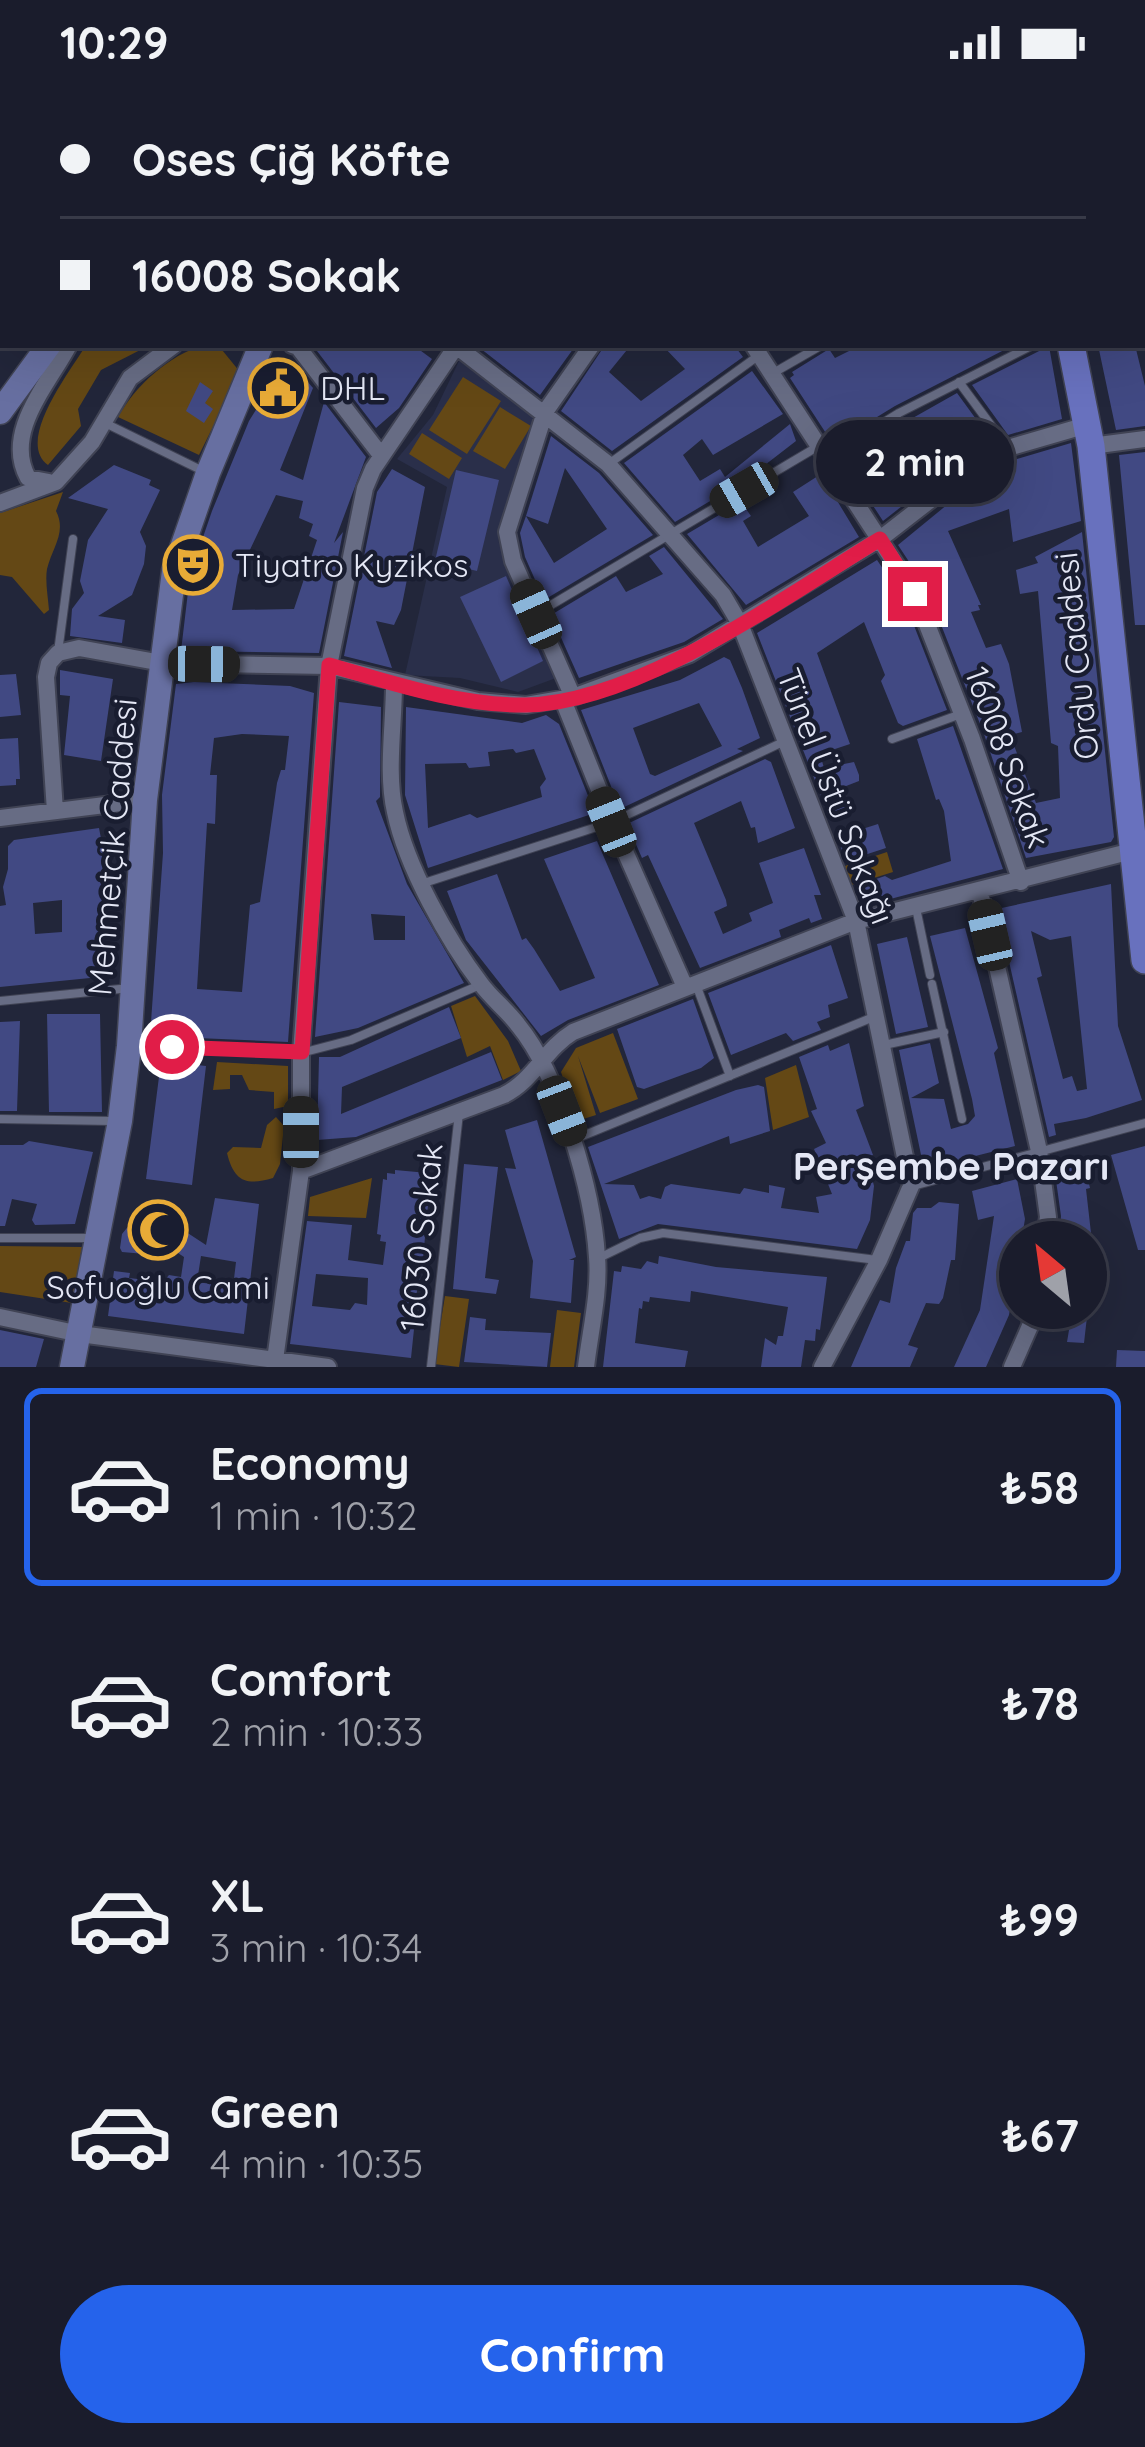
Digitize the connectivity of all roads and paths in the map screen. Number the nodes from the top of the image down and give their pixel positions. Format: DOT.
graph roads {
  1 [pos="48,348"];
  2 [pos="67,348"];
  3 [pos="169,348"];
  4 [pos="260,348"];
  5 [pos="299,348"];
  6 [pos="454,348"];
  7 [pos="460,348"];
  8 [pos="590,348"];
  9 [pos="817,348"];
  10 [pos="1021,348"];
  11 [pos="1072,348"];
  12 [pos="757,349"];
  13 [pos="773,373"];
  14 [pos="959,382"];
  15 [pos="0,412"];
  16 [pos="545,412"];
  17 [pos="104,423"];
  18 [pos="1089,436"];
  19 [pos="18,437"];
  20 [pos="1145,439"];
  21 [pos="1008,448"];
  22 [pos="822,452"];
  23 [pos="380,454"];
  24 [pos="4,456"];
  25 [pos="608,464"];
  26 [pos="208,473"];
  27 [pos="56,482"];
  28 [pos="0,503"];
  29 [pos="669,534"];
  30 [pos="73,539"];
  31 [pos="880,539"];
  32 [pos="536,614"];
  33 [pos="740,624"];
  34 [pos="58,653"];
  35 [pos="162,664"];
  36 [pos="329,665"];
  37 [pos="394,684"];
  38 [pos="568,699"];
  39 [pos="962,713"];
  40 [pos="892,739"];
  41 [pos="784,741"];
  42 [pos="145,800"];
  43 [pos="55,812"];
  44 [pos="0,818"];
  45 [pos="611,822"];
  46 [pos="1137,861"];
  47 [pos="1021,882"];
  48 [pos="422,883"];
  49 [pos="980,892"];
  50 [pos="915,907"];
  51 [pos="856,921"];
  52 [pos="1145,960"];
  53 [pos="690,984"];
  54 [pos="481,985"];
  55 [pos="132,988"];
  56 [pos="0,1001"];
  57 [pos="876,1016"];
  58 [pos="944,1032"];
  59 [pos="882,1045"];
  60 [pos="129,1046"];
  61 [pos="302,1052"];
  62 [pos="543,1064"];
  63 [pos="730,1076"];
  64 [pos="460,1112"];
  65 [pos="0,1119"];
  66 [pos="962,1119"];
  67 [pos="120,1121"];
  68 [pos="1145,1123"];
  69 [pos="574,1140"];
  70 [pos="1039,1151"];
  71 [pos="301,1172"];
  72 [pos="911,1186"];
  73 [pos="1047,1221"];
  74 [pos="0,1238"];
  75 [pos="98,1238"];
  76 [pos="597,1259"];
  77 [pos="880,1260"];
  78 [pos="0,1317"];
  79 [pos="1029,1329"];
  80 [pos="80,1334"];
  81 [pos="275,1360"];
  82 [pos="233,1361"];
  83 [pos="73,1367"];
  84 [pos="328,1367"];
  85 [pos="431,1367"];
  86 [pos="586,1367"];
  87 [pos="822,1367"];
  88 [pos="1012,1367"];
  1 -- 15 [label="main road"];
  2 -- 19 [label="street"];
  3 -- 17 [label="street"];
  4 -- 26 [label="main road, Mehmetçik Caddesi"];
  5 -- 23 [label="street"];
  6 -- 23 [label="street"];
  7 -- 16 [label="street, Tünel Üstü Sokağı"];
  8 -- 16 [label="street"];
  9 -- 13 [label="lane"];
  10 -- 14 [label="lane"];
  11 -- 18 [label="main road, Ordu Caddesi"];
  12 -- 13 [label="street, 16008 Sokak"];
  12 -- 25 [label="lane"];
  13 -- 22 [label="street, 16008 Sokak"];
  14 -- 21 [label="lane"];
  14 -- 22 [label="lane"];
  16 -- 25 [label="street, Tünel Üstü Sokağı"];
  16 -- 32 [label="street"];
  17 -- 26 [label="lane"];
  17 -- 27 [label="street"];
  18 -- 20 [label="street"];
  18 -- 21 [label="street"];
  18 -- 46 [label="main road, Ordu Caddesi"];
  19 -- 24 [label="street"];
  19 -- 27 [label="street"];
  21 -- 31 [label="street"];
  22 -- 29 [label="lane"];
  22 -- 31 [label="street, 16008 Sokak"];
  23 -- 36 [label="street"];
  25 -- 29 [label="street, Tünel Üstü Sokağı"];
  26 -- 35 [label="main road, Mehmetçik Caddesi"];
  27 -- 28 [label="street"];
  29 -- 32 [label="lane"];
  29 -- 33 [label="street, Tünel Üstü Sokağı"];
  30 -- 34 [label="lane"];
  31 -- 33 [label="street"];
  31 -- 39 [label="street, 16008 Sokak"];
  32 -- 38 [label="street"];
  33 -- 38 [label="street"];
  33 -- 41 [label="street, Tünel Üstü Sokağı"];
  34 -- 35 [label="street"];
  34 -- 43 [label="street"];
  35 -- 36 [label="street"];
  35 -- 42 [label="main road, Mehmetçik Caddesi"];
  36 -- 37 [label="street"];
  36 -- 61 [label="street"];
  37 -- 38 [label="street"];
  37 -- 48 [label="street"];
  38 -- 45 [label="street"];
  39 -- 40 [label="lane"];
  39 -- 47 [label="street, 16008 Sokak"];
  41 -- 45 [label="lane"];
  41 -- 51 [label="street, Tünel Üstü Sokağı"];
  42 -- 43 [label="street"];
  42 -- 55 [label="main road, Mehmetçik Caddesi"];
  43 -- 44 [label="street"];
  45 -- 48 [label="lane"];
  45 -- 53 [label="street"];
  46 -- 47 [label="street"];
  46 -- 52 [label="main road, Ordu Caddesi"];
  47 -- 49 [label="street"];
  48 -- 54 [label="street"];
  49 -- 50 [label="street"];
  49 -- 70 [label="street"];
  50 -- 51 [label="street"];
  50 -- 58 [label="lane"];
  51 -- 53 [label="street"];
  51 -- 57 [label="street, Tünel Üstü Sokağı"];
  53 -- 62 [label="street"];
  53 -- 63 [label="lane"];
  54 -- 61 [label="lane"];
  54 -- 62 [label="street"];
  55 -- 56 [label="lane"];
  55 -- 60 [label="main road, Mehmetçik Caddesi"];
  57 -- 59 [label="street, Tünel Üstü Sokağı"];
  57 -- 63 [label="lane"];
  58 -- 59 [label="lane"];
  58 -- 66 [label="lane"];
  59 -- 72 [label="street, Tünel Üstü Sokağı"];
  60 -- 61 [label="lane"];
  60 -- 67 [label="main road, Mehmetçik Caddesi"];
  61 -- 71 [label="street"];
  62 -- 64 [label="street"];
  62 -- 69 [label="street"];
  63 -- 69 [label="lane"];
  64 -- 71 [label="street"];
  64 -- 85 [label="lane, 16030 Sokak"];
  65 -- 67 [label="lane"];
  67 -- 75 [label="main road, Mehmetçik Caddesi"];
  68 -- 70 [label="lane"];
  69 -- 76 [label="street"];
  70 -- 72 [label="lane"];
  70 -- 73 [label="street"];
  71 -- 81 [label="street"];
  72 -- 77 [label="street"];
  74 -- 75 [label="lane"];
  75 -- 80 [label="main road, Mehmetçik Caddesi"];
  76 -- 77 [label="lane"];
  76 -- 86 [label="street"];
  77 -- 87 [label="street"];
  78 -- 80 [label="street"];
  79 -- 88 [label="street"];
  80 -- 82 [label="street"];
  80 -- 83 [label="main road, Mehmetçik Caddesi"];
  81 -- 82 [label="street"];
  81 -- 84 [label="street"];
}
